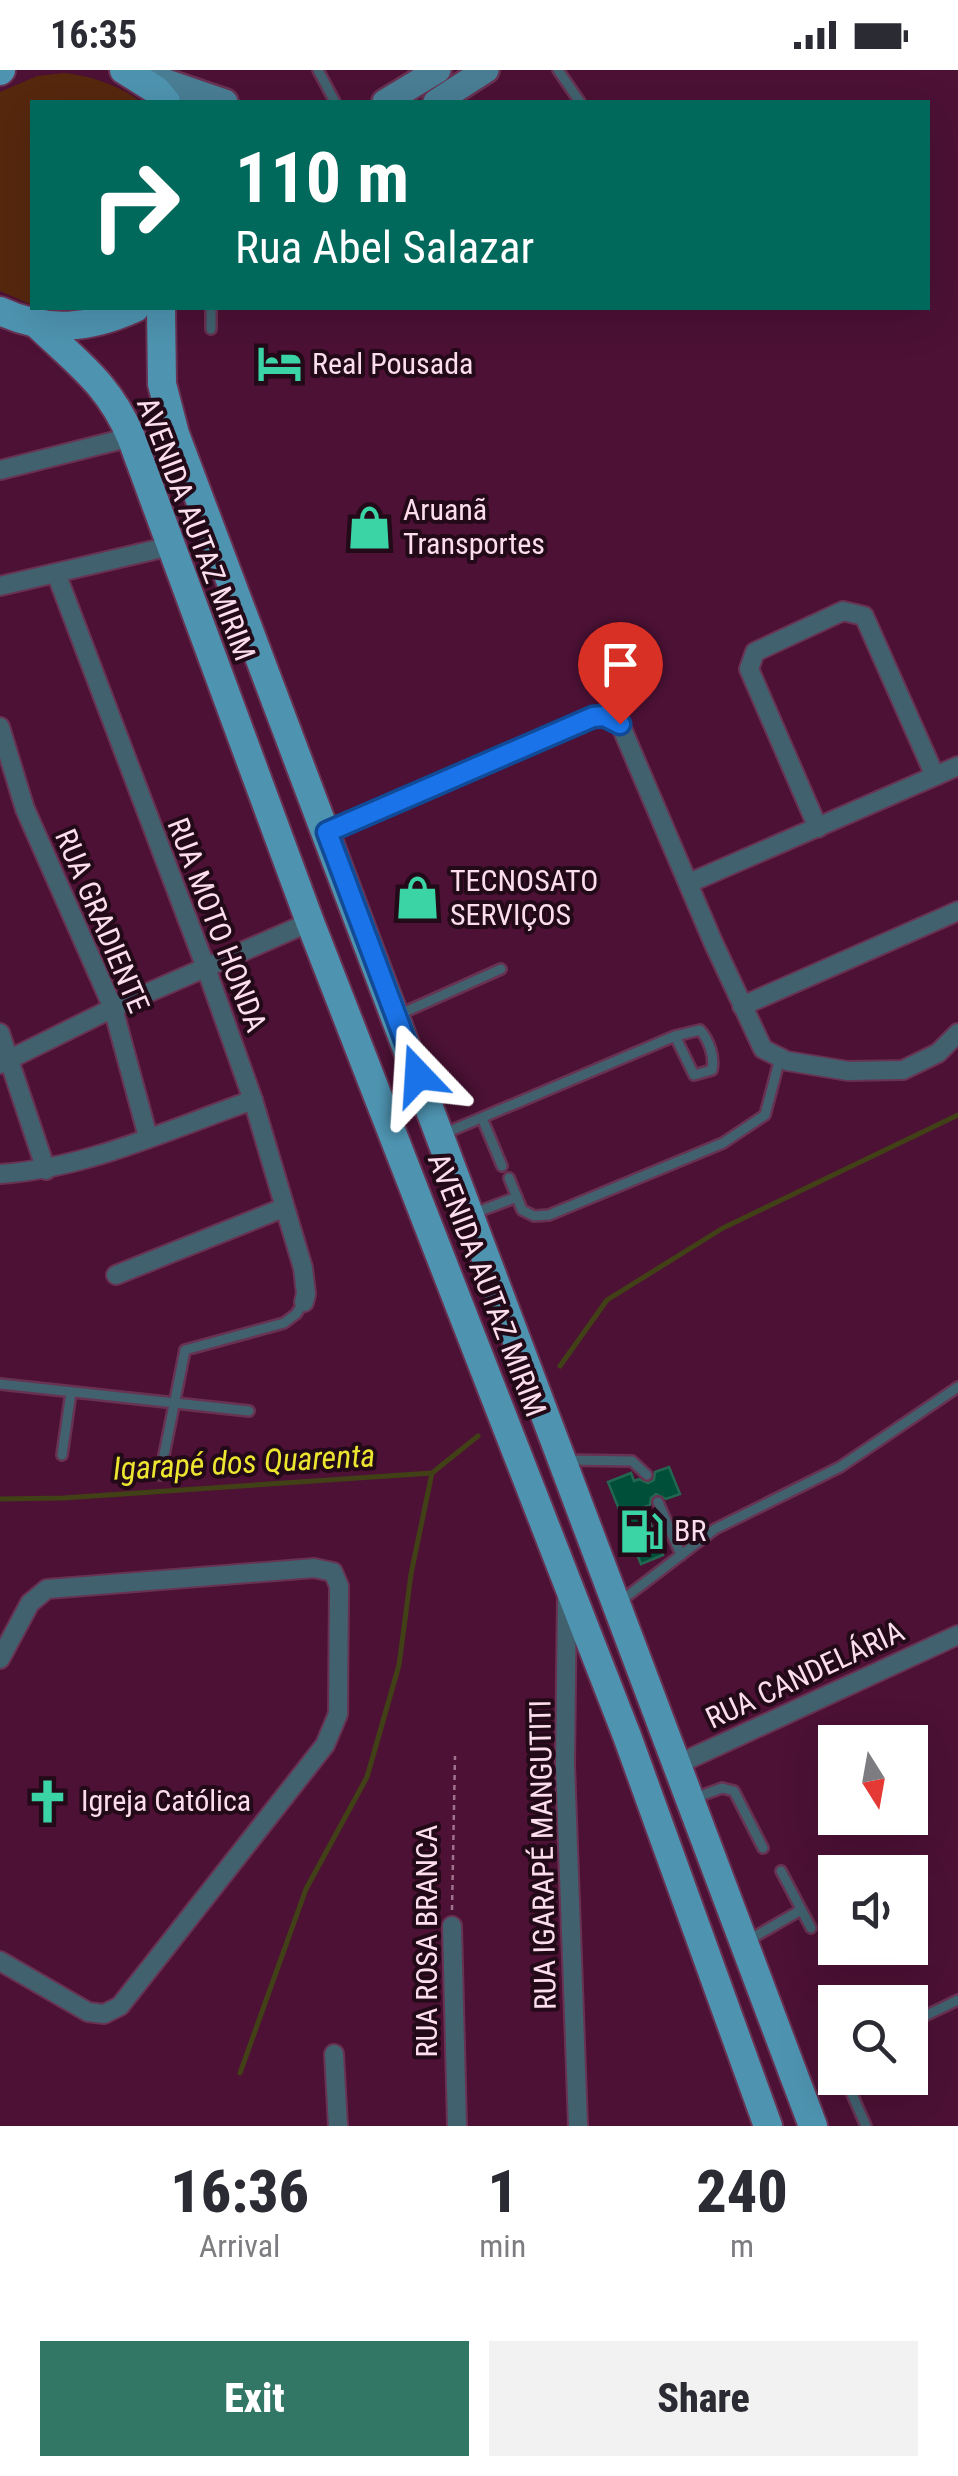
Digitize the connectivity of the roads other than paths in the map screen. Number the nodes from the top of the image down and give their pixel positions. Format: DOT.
graph roads {
  1 [pos="127,70"];
  2 [pos="318,70"];
  3 [pos="438,70"];
  4 [pos="486,70"];
  5 [pos="558,70"];
  6 [pos="164,100"];
  7 [pos="219,100"];
  8 [pos="334,100"];
  9 [pos="389,100"];
  10 [pos="439,100"];
  11 [pos="579,100"];
  12 [pos="130,310"];
  13 [pos="161,310"];
  14 [pos="211,310"];
  15 [pos="15,321"];
  16 [pos="211,329"];
  17 [pos="130,437"];
  18 [pos="0,470"];
  19 [pos="170,546"];
  20 [pos="56,573"];
  21 [pos="0,586"];
  22 [pos="0,727"];
  23 [pos="958,766"];
  24 [pos="935,776"];
  25 [pos="818,828"];
  26 [pos="327,832"];
  27 [pos="689,882"];
  28 [pos="958,911"];
  29 [pos="310,922"];
  30 [pos="206,968"];
  31 [pos="501,969"];
  32 [pos="742,1006"];
  33 [pos="113,1008"];
  34 [pos="396,1016"];
  35 [pos="0,1033"];
  36 [pos="958,1033"];
  37 [pos="675,1036"];
  38 [pos="780,1058"];
  39 [pos="5,1060"];
  40 [pos="252,1100"];
  41 [pos="482,1118"];
  42 [pos="440,1135"];
  43 [pos="148,1137"];
  44 [pos="502,1166"];
  45 [pos="46,1170"];
  46 [pos="0,1174"];
  47 [pos="509,1178"];
  48 [pos="516,1197"];
  49 [pos="465,1203"];
  50 [pos="423,1206"];
  51 [pos="284,1208"];
  52 [pos="116,1275"];
  53 [pos="304,1302"];
  54 [pos="0,1384"];
  55 [pos="958,1387"];
  56 [pos="71,1392"];
  57 [pos="177,1401"];
  58 [pos="249,1411"];
  59 [pos="62,1454"];
  60 [pos="562,1460"];
  61 [pos="160,1475"];
  62 [pos="647,1475"];
  63 [pos="658,1502"];
  64 [pos="680,1555"];
  65 [pos="567,1583"];
  66 [pos="616,1605"];
  67 [pos="958,1635"];
  68 [pos="0,1659"];
  69 [pos="676,1765"];
  70 [pos="689,1800"];
  71 [pos="762,1848"];
  72 [pos="781,1871"];
  73 [pos="800,1910"];
  74 [pos="452,1926"];
  75 [pos="811,1928"];
  76 [pos="744,1943"];
  77 [pos="0,1961"];
  78 [pos="958,2000"];
  79 [pos="928,2014"];
  80 [pos="334,2054"];
  81 [pos="853,2095"];
  82 [pos="809,2114"];
  83 [pos="768,2124"];
  84 [pos="338,2126"];
  85 [pos="457,2126"];
  86 [pos="578,2126"];
  87 [pos="866,2126"];
  1 -- 6 [label="main road"];
  1 -- 7 [label="main road"];
  2 -- 8 [label="lane"];
  3 -- 9 [label="main road"];
  4 -- 10 [label="main road"];
  5 -- 11 [label="lane"];
  12 -- 15 [label="main road"];
  13 -- 26 [label="main road, AVENIDA AUTAZ MIRIM"];
  14 -- 16 [label="lane"];
  15 -- 17 [label="main road, AVENIDA AUTAZ MIRIM"];
  17 -- 18 [label="street"];
  17 -- 19 [label="main road, AVENIDA AUTAZ MIRIM"];
  19 -- 20 [label="street"];
  19 -- 29 [label="main road, AVENIDA AUTAZ MIRIM"];
  20 -- 21 [label="street"];
  20 -- 30 [label="street, RUA MOTO HONDA"];
  22 -- 33 [label="street, RUA GRADIENTE"];
  23 -- 24 [label="street"];
  24 -- 25 [label="street"];
  24 -- 25 [label="street"];
  25 -- 27 [label="street"];
  26 -- 27 [label="street"];
  26 -- 34 [label="main road, AVENIDA AUTAZ MIRIM"];
  27 -- 32 [label="street"];
  28 -- 32 [label="street"];
  29 -- 30 [label="street"];
  29 -- 50 [label="main road, AVENIDA AUTAZ MIRIM"];
  30 -- 33 [label="street"];
  30 -- 40 [label="street, RUA MOTO HONDA"];
  31 -- 34 [label="lane"];
  32 -- 38 [label="street"];
  33 -- 39 [label="street"];
  33 -- 43 [label="street, RUA GRADIENTE"];
  34 -- 42 [label="main road, AVENIDA AUTAZ MIRIM"];
  35 -- 39 [label="street"];
  36 -- 38 [label="street"];
  37 -- 37 [label="lane"];
  37 -- 41 [label="lane"];
  38 -- 48 [label="lane"];
  39 -- 45 [label="street"];
  40 -- 43 [label="street"];
  40 -- 51 [label="street, RUA MOTO HONDA"];
  41 -- 42 [label="lane"];
  41 -- 44 [label="lane"];
  42 -- 49 [label="main road, AVENIDA AUTAZ MIRIM"];
  43 -- 45 [label="street"];
  45 -- 46 [label="street"];
  47 -- 48 [label="lane"];
  48 -- 49 [label="lane"];
  49 -- 50 [label="main road"];
  49 -- 60 [label="main road, AVENIDA AUTAZ MIRIM"];
  50 -- 65 [label="main road, AVENIDA AUTAZ MIRIM"];
  51 -- 52 [label="street"];
  51 -- 53 [label="street, RUA MOTO HONDA"];
  53 -- 57 [label="lane"];
  54 -- 56 [label="lane"];
  55 -- 64 [label="lane"];
  56 -- 57 [label="lane"];
  56 -- 59 [label="lane"];
  57 -- 58 [label="lane"];
  57 -- 61 [label="lane"];
  60 -- 62 [label="lane"];
  60 -- 66 [label="main road, AVENIDA AUTAZ MIRIM"];
  63 -- 64 [label="lane"];
  64 -- 66 [label="lane"];
  65 -- 83 [label="main road, AVENIDA AUTAZ MIRIM"];
  65 -- 86 [label="street, RUA IGARAPÉ MANGUTITI"];
  66 -- 69 [label="main road, AVENIDA AUTAZ MIRIM"];
  67 -- 69 [label="street, RUA CANDELÁRIA"];
  68 -- 77 [label="street"];
  69 -- 70 [label="main road, AVENIDA AUTAZ MIRIM"];
  70 -- 71 [label="lane"];
  70 -- 76 [label="main road, AVENIDA AUTAZ MIRIM"];
  72 -- 73 [label="lane"];
  73 -- 75 [label="lane"];
  73 -- 76 [label="lane"];
  74 -- 85 [label="street, RUA ROSA BRANCA"];
  76 -- 82 [label="main road, AVENIDA AUTAZ MIRIM"];
  78 -- 79 [label="lane"];
  80 -- 84 [label="street"];
  81 -- 87 [label="lane"];
  82 -- 83 [label="main road"];
}
